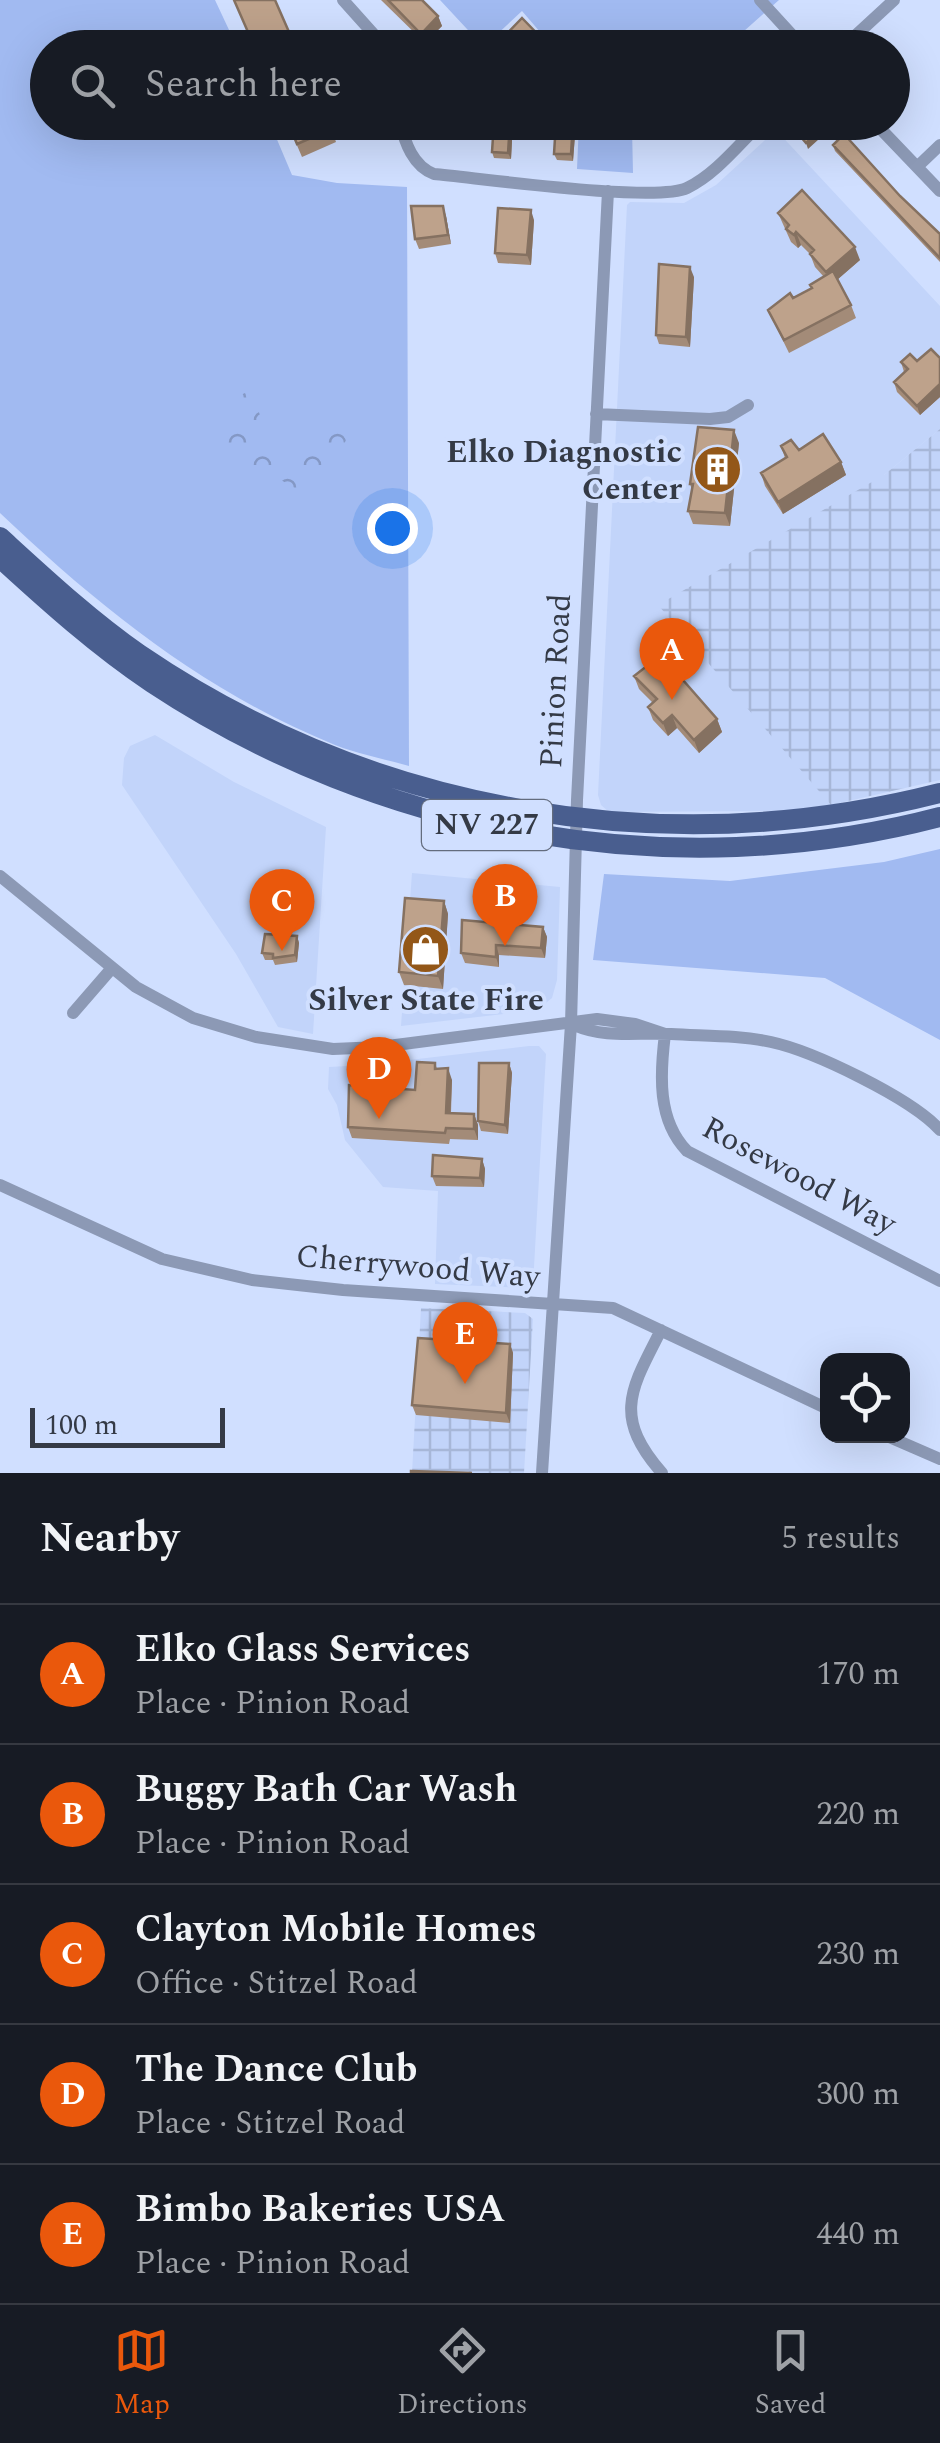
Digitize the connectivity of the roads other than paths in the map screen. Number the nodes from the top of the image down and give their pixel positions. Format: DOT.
graph roads {
  1 [pos="344,0"];
  2 [pos="760,0"];
  3 [pos="894,0"];
  4 [pos="370,30"];
  5 [pos="788,30"];
  6 [pos="862,30"];
  7 [pos="405,140"];
  8 [pos="743,140"];
  9 [pos="891,140"];
  10 [pos="940,146"];
  11 [pos="917,167"];
  12 [pos="608,191"];
  13 [pos="940,191"];
  14 [pos="748,404"];
  15 [pos="596,414"];
  16 [pos="0,537"];
  17 [pos="0,558"];
  18 [pos="940,793"];
  19 [pos="940,817"];
  20 [pos="577,828"];
  21 [pos="0,876"];
  22 [pos="112,968"];
  23 [pos="73,1014"];
  24 [pos="572,1024"];
  25 [pos="665,1034"];
  26 [pos="940,1130"];
  27 [pos="0,1184"];
  28 [pos="940,1281"];
  29 [pos="553,1305"];
  30 [pos="661,1330"];
  31 [pos="820,1405"];
  32 [pos="903,1443"];
  33 [pos="940,1459"];
  34 [pos="542,1473"];
  35 [pos="662,1473"];
  1 -- 4 [label="street"];
  2 -- 5 [label="street"];
  3 -- 6 [label="street"];
  7 -- 12 [label="street"];
  8 -- 12 [label="street"];
  9 -- 11 [label="street"];
  10 -- 11 [label="street"];
  11 -- 13 [label="street"];
  12 -- 15 [label="street, Pinion Road"];
  14 -- 15 [label="street"];
  15 -- 20 [label="street, Pinion Road"];
  16 -- 20 [label="main road, NV 227"];
  17 -- 20 [label="main road, NV 227"];
  18 -- 20 [label="main road, NV 227"];
  19 -- 20 [label="main road, NV 227"];
  20 -- 24 [label="street, Pinion Road"];
  21 -- 22 [label="street"];
  22 -- 23 [label="street"];
  22 -- 24 [label="street"];
  24 -- 25 [label="street"];
  24 -- 29 [label="street, Pinion Road"];
  25 -- 26 [label="street"];
  25 -- 28 [label="street, Rosewood Way"];
  27 -- 29 [label="street, Cherrywood Way"];
  29 -- 30 [label="street, Cherrywood Way"];
  29 -- 34 [label="street, Pinion Road"];
  30 -- 31 [label="street, Cherrywood Way"];
  30 -- 35 [label="street"];
  32 -- 33 [label="street"];
}
